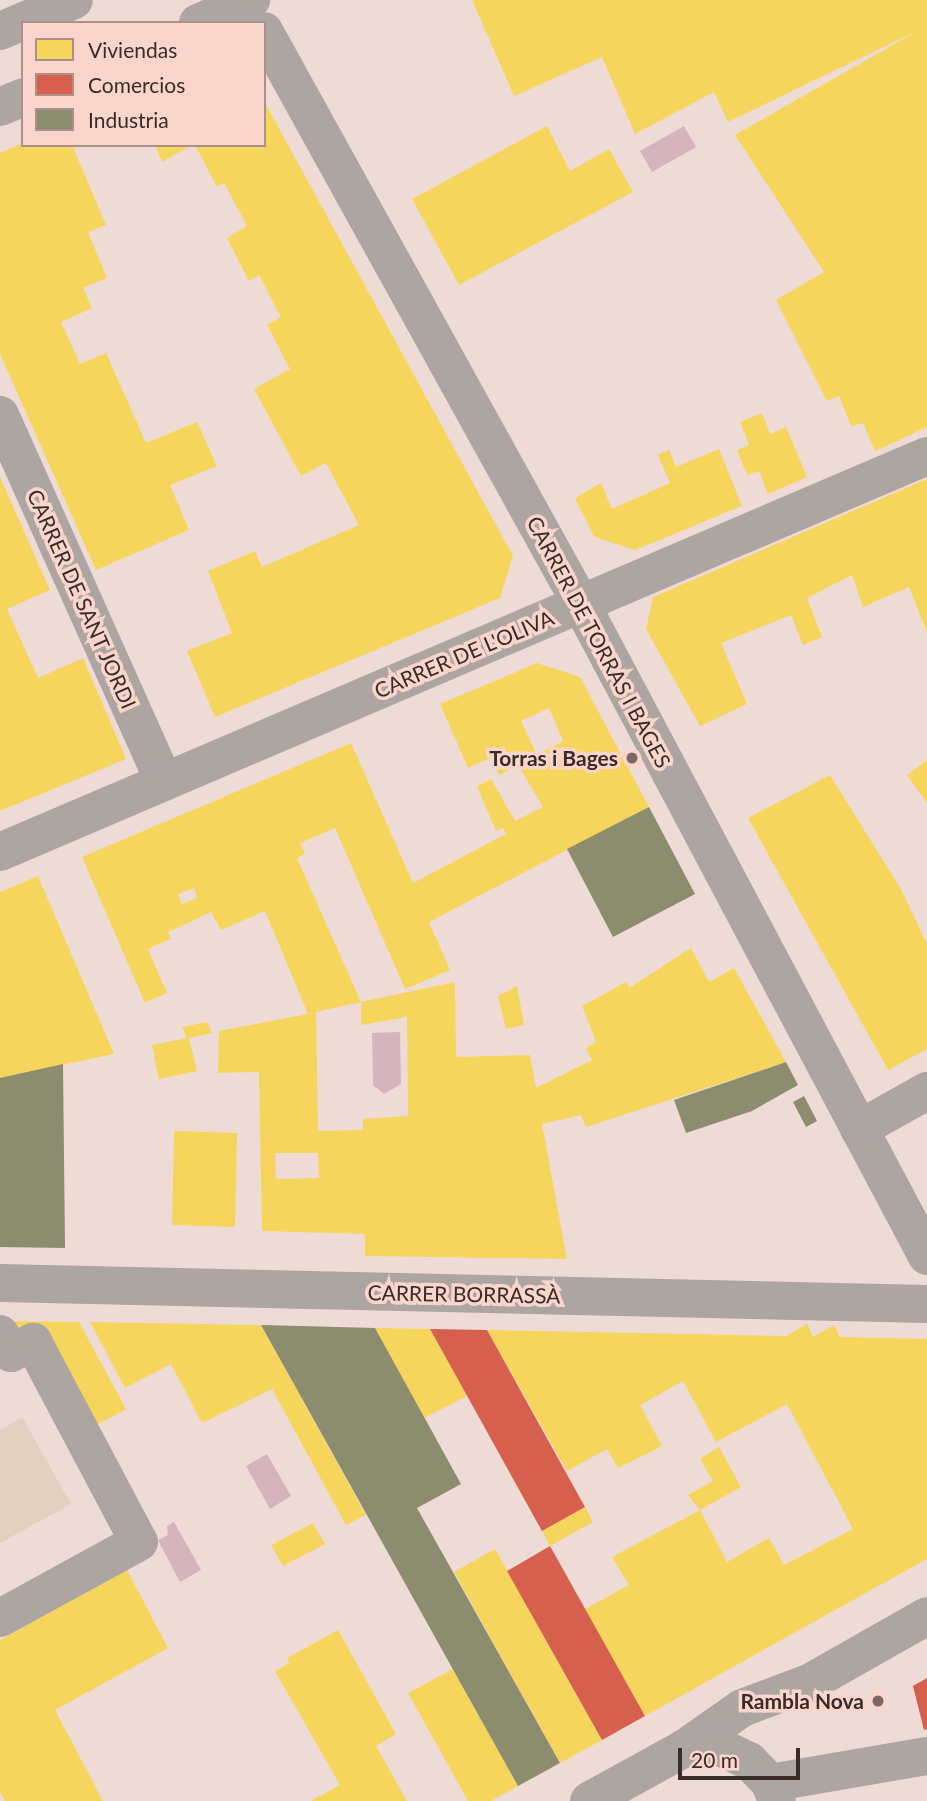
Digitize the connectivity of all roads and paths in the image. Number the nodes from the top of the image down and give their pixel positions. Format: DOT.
graph roads {
  1 [pos="74,0"];
  2 [pos="254,11"];
  3 [pos="24,21"];
  4 [pos="207,21"];
  5 [pos="21,22"];
  6 [pos="0,31"];
  7 [pos="266,33"];
  8 [pos="21,98"];
  9 [pos="0,107"];
  10 [pos="0,415"];
  11 [pos="927,456"];
  12 [pos="581,604"];
  13 [pos="164,782"];
  14 [pos="0,852"];
  15 [pos="927,1091"];
  16 [pos="859,1129"];
  17 [pos="927,1256"];
  18 [pos="0,1283"];
  19 [pos="927,1304"];
  20 [pos="0,1334"];
  21 [pos="927,1616"];
  22 [pos="0,1618"];
  23 [pos="811,1682"];
  24 [pos="685,1748"];
  25 [pos="927,1756"];
  26 [pos="766,1782"];
  27 [pos="589,1801"];
  1 -- 3 [label="street"];
  2 -- 4 [label="street"];
  5 -- 6 [label="street"];
  7 -- 12 [label="street, CARRER DE TORRAS I BAGES"];
  8 -- 9 [label="street"];
  10 -- 13 [label="street, CARRER DE SANT JORDI"];
  11 -- 12 [label="street, CARRER DE L'OLIVA"];
  12 -- 13 [label="street, CARRER DE L'OLIVA"];
  12 -- 16 [label="street, CARRER DE TORRAS I BAGES"];
  13 -- 14 [label="street, CARRER DE L'OLIVA"];
  15 -- 16 [label="street"];
  16 -- 17 [label="street, CARRER DE TORRAS I BAGES"];
  18 -- 19 [label="street, CARRER BORRASSÀ"];
  20 -- 22 [label="street"];
  21 -- 23 [label="street"];
  23 -- 24 [label="street"];
  23 -- 26 [label="street"];
  24 -- 26 [label="street"];
  24 -- 27 [label="street"];
  25 -- 26 [label="street"];
}
